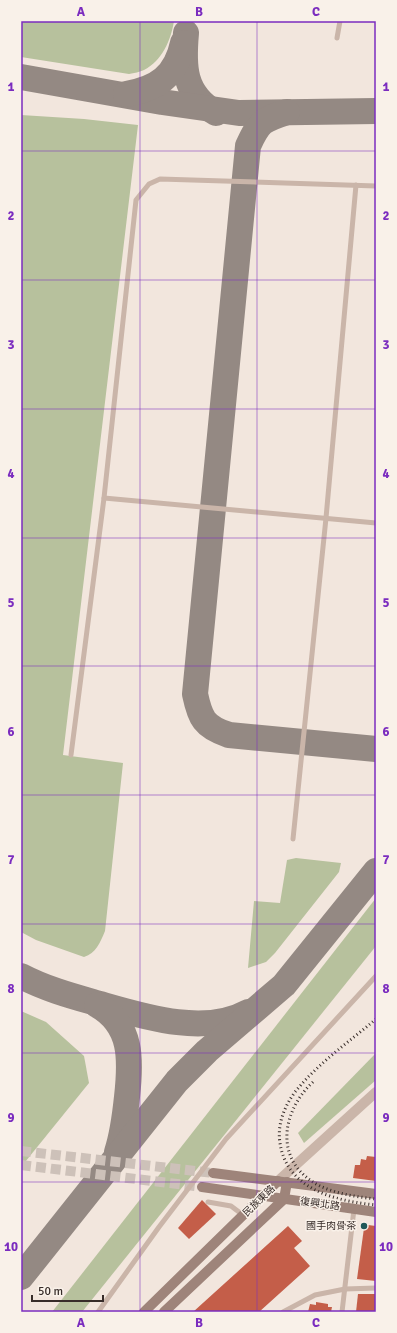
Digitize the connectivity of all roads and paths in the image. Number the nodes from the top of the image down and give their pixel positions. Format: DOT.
graph roads {
  1 [pos="340,21"];
  2 [pos="337,38"];
  3 [pos="356,186"];
  4 [pos="376,186"];
  5 [pos="104,498"];
  6 [pos="326,518"];
  7 [pos="376,523"];
  8 [pos="71,755"];
  9 [pos="293,839"];
  10 [pos="376,976"];
  11 [pos="376,1092"];
  12 [pos="213,1173"];
  13 [pos="283,1182"];
  14 [pos="202,1187"];
  15 [pos="376,1194"];
  16 [pos="264,1195"];
  17 [pos="284,1199"];
  18 [pos="208,1202"];
  19 [pos="354,1209"];
  20 [pos="376,1212"];
  21 [pos="244,1215"];
  22 [pos="376,1288"];
  23 [pos="345,1289"];
  24 [pos="98,1312"];
  25 [pos="144,1312"];
  26 [pos="164,1312"];
  27 [pos="283,1312"];
  28 [pos="342,1312"];
  1 -- 2 [label="lane"];
  3 -- 4 [label="lane"];
  3 -- 5 [label="lane"];
  3 -- 6 [label="lane"];
  5 -- 6 [label="lane"];
  5 -- 8 [label="lane"];
  6 -- 7 [label="lane"];
  6 -- 9 [label="lane"];
  10 -- 24 [label="lane"];
  11 -- 13 [label="street, 民族東路"];
  12 -- 13 [label="street, 復興北路"];
  13 -- 15 [label="street, 復興北路"];
  13 -- 16 [label="street, 民族東路"];
  13 -- 17 [label="street, 民族東路"];
  14 -- 16 [label="street, 復興北路"];
  16 -- 17 [label="street, 復興北路"];
  16 -- 21 [label="street, 民族東路"];
  17 -- 19 [label="street, 復興北路"];
  17 -- 26 [label="street, 民族東路"];
  18 -- 21 [label="lane"];
  19 -- 20 [label="street, 復興北路"];
  19 -- 23 [label="lane"];
  21 -- 25 [label="street, 民族東路"];
  22 -- 23 [label="lane"];
  23 -- 27 [label="lane"];
  23 -- 28 [label="lane"];
}
